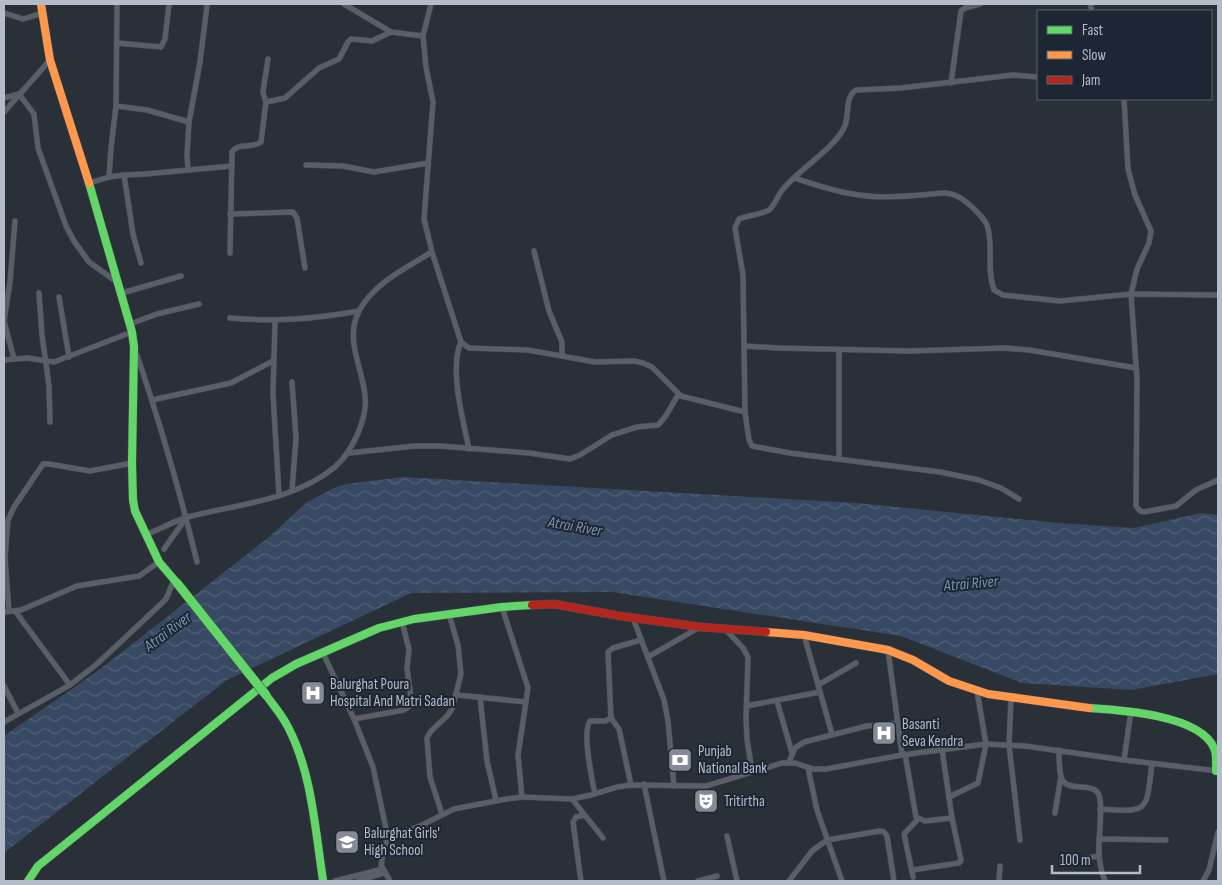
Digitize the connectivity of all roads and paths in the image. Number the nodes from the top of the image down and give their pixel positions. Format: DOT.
graph roads {
  1 [pos="117,4"];
  2 [pos="169,4"];
  3 [pos="344,4"];
  4 [pos="431,4"];
  5 [pos="980,4"];
  6 [pos="207,6"];
  7 [pos="42,8"];
  8 [pos="4,13"];
  9 [pos="391,32"];
  10 [pos="423,36"];
  11 [pos="117,43"];
  12 [pos="268,59"];
  13 [pos="50,60"];
  14 [pos="1037,77"];
  15 [pos="951,83"];
  16 [pos="19,94"];
  17 [pos="4,98"];
  18 [pos="1124,100"];
  19 [pos="266,102"];
  20 [pos="116,106"];
  21 [pos="4,112"];
  22 [pos="189,122"];
  23 [pos="428,163"];
  24 [pos="306,165"];
  25 [pos="232,166"];
  26 [pos="188,170"];
  27 [pos="124,174"];
  28 [pos="109,177"];
  29 [pos="794,178"];
  30 [pos="89,183"];
  31 [pos="230,214"];
  32 [pos="15,221"];
  33 [pos="534,251"];
  34 [pos="432,252"];
  35 [pos="230,253"];
  36 [pos="141,263"];
  37 [pos="305,268"];
  38 [pos="181,276"];
  39 [pos="118,282"];
  40 [pos="122,293"];
  41 [pos="39,294"];
  42 [pos="1132,294"];
  43 [pos="1218,295"];
  44 [pos="59,297"];
  45 [pos="200,304"];
  46 [pos="359,311"];
  47 [pos="230,318"];
  48 [pos="275,321"];
  49 [pos="131,328"];
  50 [pos="461,342"];
  51 [pos="744,346"];
  52 [pos="134,347"];
  53 [pos="839,350"];
  54 [pos="562,356"];
  55 [pos="69,357"];
  56 [pos="14,359"];
  57 [pos="4,360"];
  58 [pos="273,361"];
  59 [pos="47,362"];
  60 [pos="1136,368"];
  61 [pos="292,382"];
  62 [pos="678,395"];
  63 [pos="152,400"];
  64 [pos="745,412"];
  65 [pos="50,422"];
  66 [pos="469,448"];
  67 [pos="348,453"];
  68 [pos="839,459"];
  69 [pos="132,463"];
  70 [pos="1218,480"];
  71 [pos="292,490"];
  72 [pos="279,495"];
  73 [pos="1019,499"];
  74 [pos="186,518"];
  75 [pos="146,535"];
  76 [pos="164,549"];
  77 [pos="159,562"];
  78 [pos="197,562"];
  79 [pos="176,581"];
  80 [pos="502,607"];
  81 [pos="10,611"];
  82 [pos="449,614"];
  83 [pos="633,618"];
  84 [pos="402,622"];
  85 [pos="701,627"];
  86 [pos="725,629"];
  87 [pos="804,636"];
  88 [pos="641,640"];
  89 [pos="888,650"];
  90 [pos="323,653"];
  91 [pos="648,657"];
  92 [pos="856,663"];
  93 [pos="70,685"];
  94 [pos="818,685"];
  95 [pos="4,686"];
  96 [pos="977,691"];
  97 [pos="820,692"];
  98 [pos="457,695"];
  99 [pos="480,698"];
  100 [pos="1011,698"];
  101 [pos="526,702"];
  102 [pos="777,702"];
  103 [pos="746,706"];
  104 [pos="1131,711"];
  105 [pos="18,713"];
  106 [pos="611,718"];
  107 [pos="354,719"];
  108 [pos="4,722"];
  109 [pos="898,723"];
  110 [pos="832,734"];
  111 [pos="986,744"];
  112 [pos="1009,745"];
  113 [pos="942,749"];
  114 [pos="1059,750"];
  115 [pos="792,753"];
  116 [pos="904,754"];
  117 [pos="1124,760"];
  118 [pos="789,762"];
  119 [pos="1152,764"];
  120 [pos="808,768"];
  121 [pos="752,771"];
  122 [pos="1217,771"];
  123 [pos="1061,776"];
  124 [pos="644,784"];
  125 [pos="630,785"];
  126 [pos="674,786"];
  127 [pos="595,794"];
  128 [pos="522,797"];
  129 [pos="949,797"];
  130 [pos="572,798"];
  131 [pos="496,800"];
  132 [pos="1100,809"];
  133 [pos="1055,813"];
  134 [pos="442,814"];
  135 [pos="584,815"];
  136 [pos="952,818"];
  137 [pos="918,819"];
  138 [pos="1218,832"];
  139 [pos="726,836"];
  140 [pos="388,838"];
  141 [pos="604,838"];
  142 [pos="1099,839"];
  143 [pos="827,840"];
  144 [pos="1020,840"];
  145 [pos="1166,840"];
  146 [pos="1099,856"];
  147 [pos="1062,862"];
  148 [pos="1000,866"];
  149 [pos="912,870"];
  150 [pos="383,871"];
  151 [pos="717,876"];
  152 [pos="913,877"];
  153 [pos="791,880"];
  154 [pos="28,881"];
  155 [pos="324,881"];
  156 [pos="335,881"];
  157 [pos="358,881"];
  158 [pos="390,881"];
  159 [pos="581,881"];
  160 [pos="664,881"];
  161 [pos="698,881"];
  162 [pos="737,881"];
  163 [pos="842,881"];
  164 [pos="894,881"];
  165 [pos="999,881"];
  166 [pos="1105,881"];
  167 [pos="1202,881"];
  1 -- 11 [label="street"];
  2 -- 11 [label="street"];
  3 -- 9 [label="street"];
  4 -- 10 [label="street"];
  5 -- 15 [label="street"];
  6 -- 22 [label="street"];
  7 -- 8 [label="street"];
  7 -- 13 [label="street"];
  9 -- 10 [label="street"];
  9 -- 19 [label="street"];
  10 -- 23 [label="street"];
  11 -- 20 [label="street"];
  12 -- 19 [label="street"];
  13 -- 16 [label="street"];
  13 -- 30 [label="street"];
  14 -- 15 [label="street"];
  15 -- 29 [label="street"];
  16 -- 17 [label="street"];
  16 -- 21 [label="street"];
  16 -- 39 [label="street"];
  18 -- 42 [label="street"];
  19 -- 25 [label="street"];
  20 -- 22 [label="street"];
  20 -- 28 [label="street"];
  22 -- 26 [label="street"];
  23 -- 24 [label="street"];
  23 -- 34 [label="street"];
  25 -- 26 [label="street"];
  25 -- 31 [label="street"];
  26 -- 27 [label="street"];
  27 -- 28 [label="street"];
  27 -- 36 [label="street"];
  28 -- 30 [label="street"];
  29 -- 42 [label="street"];
  29 -- 51 [label="street"];
  30 -- 39 [label="street"];
  31 -- 35 [label="street"];
  31 -- 37 [label="street"];
  32 -- 56 [label="street"];
  33 -- 54 [label="street"];
  34 -- 46 [label="street"];
  34 -- 50 [label="street"];
  38 -- 40 [label="street"];
  39 -- 40 [label="street"];
  40 -- 49 [label="street"];
  41 -- 59 [label="street"];
  42 -- 43 [label="street"];
  42 -- 60 [label="street"];
  44 -- 55 [label="street"];
  45 -- 49 [label="street"];
  46 -- 48 [label="street"];
  46 -- 67 [label="street"];
  47 -- 48 [label="street"];
  48 -- 58 [label="street"];
  49 -- 52 [label="street"];
  49 -- 55 [label="street"];
  50 -- 54 [label="street"];
  50 -- 66 [label="street"];
  51 -- 53 [label="street"];
  51 -- 64 [label="street"];
  52 -- 63 [label="street"];
  52 -- 69 [label="street"];
  53 -- 60 [label="street"];
  53 -- 68 [label="street"];
  54 -- 62 [label="street"];
  55 -- 59 [label="street"];
  56 -- 57 [label="street"];
  56 -- 59 [label="street"];
  58 -- 63 [label="street"];
  58 -- 72 [label="street"];
  59 -- 65 [label="street"];
  60 -- 70 [label="street"];
  61 -- 71 [label="street"];
  62 -- 64 [label="street"];
  62 -- 66 [label="street"];
  63 -- 74 [label="street"];
  64 -- 68 [label="street"];
  66 -- 67 [label="street"];
  67 -- 71 [label="street"];
  68 -- 73 [label="street"];
  69 -- 75 [label="street"];
  69 -- 81 [label="street"];
  71 -- 72 [label="street"];
  72 -- 74 [label="street"];
  74 -- 75 [label="street"];
  74 -- 76 [label="street"];
  74 -- 78 [label="street"];
  75 -- 77 [label="street"];
  77 -- 79 [label="street"];
  77 -- 81 [label="street"];
  79 -- 93 [label="street"];
  79 -- 155 [label="street, bridge"];
  80 -- 82 [label="street"];
  80 -- 83 [label="street"];
  80 -- 101 [label="street"];
  81 -- 93 [label="street"];
  82 -- 84 [label="street"];
  82 -- 98 [label="street"];
  83 -- 85 [label="street"];
  83 -- 88 [label="street"];
  84 -- 90 [label="street"];
  84 -- 107 [label="street"];
  85 -- 86 [label="street"];
  85 -- 91 [label="street"];
  86 -- 87 [label="street"];
  86 -- 103 [label="street"];
  87 -- 89 [label="street"];
  87 -- 94 [label="street"];
  88 -- 91 [label="street"];
  88 -- 106 [label="street"];
  89 -- 96 [label="street"];
  89 -- 109 [label="street"];
  90 -- 107 [label="street"];
  90 -- 154 [label="street"];
  91 -- 126 [label="street"];
  92 -- 94 [label="street"];
  93 -- 105 [label="street"];
  94 -- 97 [label="street"];
  95 -- 105 [label="street"];
  96 -- 100 [label="street"];
  96 -- 111 [label="street"];
  97 -- 102 [label="street"];
  97 -- 110 [label="street"];
  98 -- 99 [label="street"];
  98 -- 134 [label="street"];
  99 -- 101 [label="street"];
  99 -- 131 [label="street"];
  100 -- 104 [label="street"];
  100 -- 112 [label="street"];
  101 -- 128 [label="street"];
  102 -- 103 [label="street"];
  102 -- 115 [label="street"];
  103 -- 121 [label="street"];
  104 -- 117 [label="street"];
  104 -- 122 [label="street"];
  105 -- 108 [label="street"];
  106 -- 125 [label="street"];
  106 -- 127 [label="street"];
  107 -- 140 [label="street"];
  109 -- 110 [label="street"];
  109 -- 116 [label="street"];
  110 -- 115 [label="street"];
  111 -- 112 [label="street"];
  111 -- 113 [label="street"];
  111 -- 129 [label="street"];
  112 -- 114 [label="street"];
  112 -- 144 [label="street"];
  113 -- 116 [label="street"];
  113 -- 129 [label="street"];
  114 -- 117 [label="street"];
  114 -- 123 [label="street"];
  115 -- 118 [label="street"];
  116 -- 120 [label="street"];
  116 -- 137 [label="street"];
  117 -- 119 [label="street"];
  118 -- 120 [label="street"];
  118 -- 121 [label="street"];
  119 -- 122 [label="street"];
  119 -- 132 [label="street"];
  120 -- 143 [label="street"];
  121 -- 126 [label="street"];
  123 -- 132 [label="street"];
  123 -- 133 [label="street"];
  124 -- 125 [label="street"];
  124 -- 126 [label="street"];
  124 -- 160 [label="street"];
  125 -- 127 [label="street"];
  127 -- 130 [label="street"];
  128 -- 130 [label="street"];
  128 -- 131 [label="street"];
  129 -- 136 [label="street"];
  130 -- 135 [label="street"];
  131 -- 134 [label="street"];
  132 -- 142 [label="street"];
  134 -- 140 [label="street"];
  135 -- 141 [label="street"];
  135 -- 159 [label="street"];
  136 -- 137 [label="street"];
  136 -- 149 [label="street"];
  137 -- 149 [label="street"];
  138 -- 167 [label="street"];
  139 -- 162 [label="street"];
  140 -- 150 [label="street"];
  142 -- 145 [label="street"];
  142 -- 146 [label="street"];
  143 -- 153 [label="street"];
  143 -- 163 [label="street"];
  143 -- 164 [label="street"];
  146 -- 147 [label="street"];
  146 -- 166 [label="street"];
  148 -- 165 [label="street"];
  149 -- 152 [label="street"];
  150 -- 156 [label="street"];
  150 -- 157 [label="street"];
  150 -- 158 [label="street"];
  151 -- 161 [label="street"];
}
